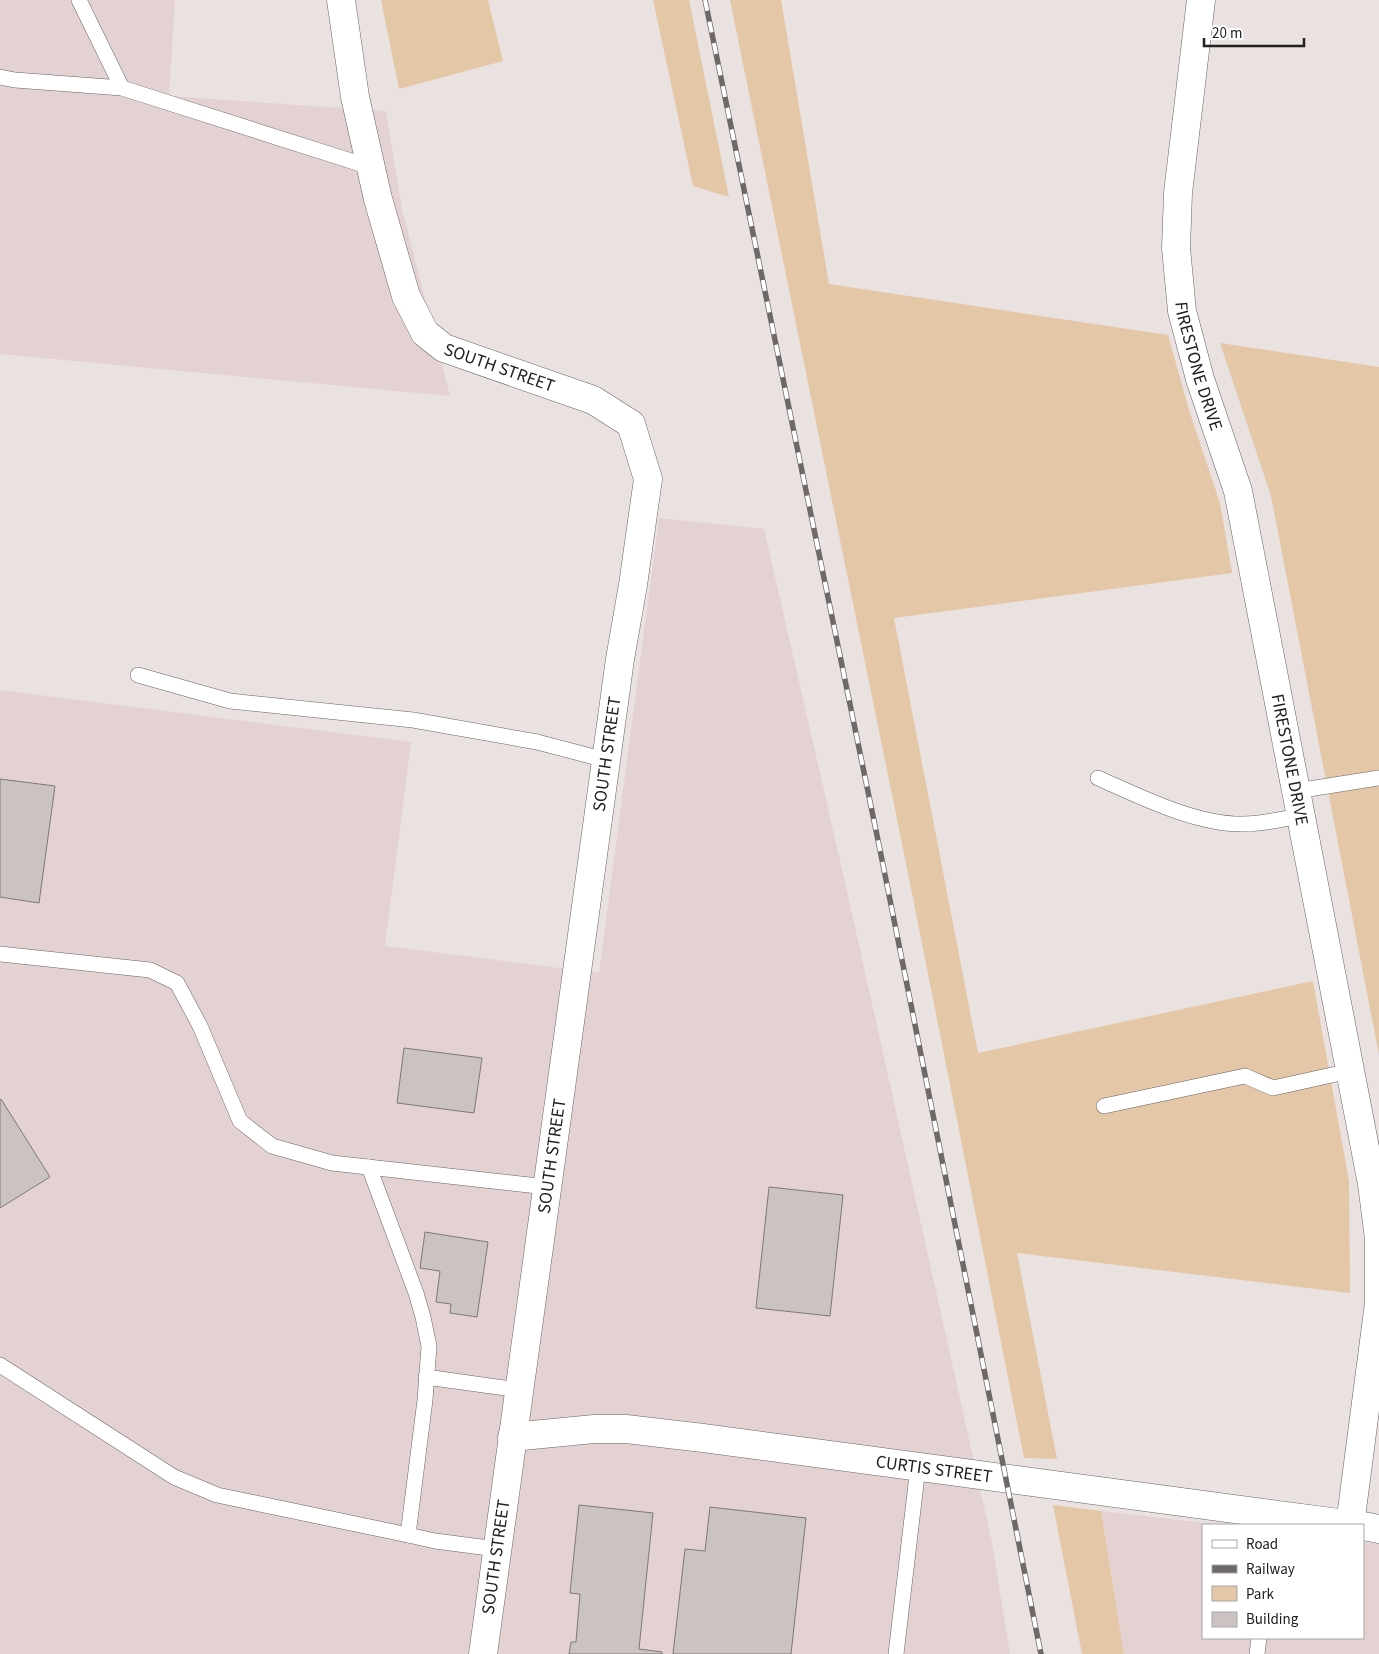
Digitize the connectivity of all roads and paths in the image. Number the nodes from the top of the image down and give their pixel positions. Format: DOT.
graph roads {
  1 [pos="79,0"];
  2 [pos="341,0"];
  3 [pos="1201,0"];
  4 [pos="0,78"];
  5 [pos="122,88"];
  6 [pos="370,167"];
  7 [pos="138,675"];
  8 [pos="606,760"];
  9 [pos="1098,778"];
  10 [pos="1379,778"];
  11 [pos="1298,803"];
  12 [pos="0,954"];
  13 [pos="1350,1071"];
  14 [pos="1104,1106"];
  15 [pos="369,1167"];
  16 [pos="1374,1174"];
  17 [pos="548,1187"];
  18 [pos="0,1365"];
  19 [pos="426,1377"];
  20 [pos="519,1390"];
  21 [pos="512,1437"];
  22 [pos="918,1467"];
  23 [pos="1272,1520"];
  24 [pos="1334,1524"];
  25 [pos="1350,1524"];
  26 [pos="1364,1526"];
  27 [pos="1379,1529"];
  28 [pos="408,1535"];
  29 [pos="497,1549"];
  30 [pos="1259,1639"];
  31 [pos="483,1654"];
  32 [pos="896,1654"];
  33 [pos="1258,1654"];
  1 -- 5 [label="lane"];
  2 -- 6 [label="street, SOUTH STREET"];
  3 -- 11 [label="street, FIRESTONE DRIVE"];
  4 -- 5 [label="lane"];
  5 -- 6 [label="lane"];
  6 -- 8 [label="street, SOUTH STREET"];
  7 -- 8 [label="lane"];
  8 -- 17 [label="street, SOUTH STREET"];
  9 -- 11 [label="lane"];
  10 -- 11 [label="lane"];
  11 -- 13 [label="street, FIRESTONE DRIVE"];
  12 -- 15 [label="lane"];
  13 -- 14 [label="lane"];
  13 -- 16 [label="street, FIRESTONE DRIVE"];
  15 -- 17 [label="lane"];
  15 -- 19 [label="lane"];
  16 -- 25 [label="street, FIRESTONE DRIVE"];
  17 -- 20 [label="street, SOUTH STREET"];
  18 -- 28 [label="lane"];
  19 -- 20 [label="lane"];
  19 -- 28 [label="lane"];
  20 -- 21 [label="street, SOUTH STREET"];
  21 -- 22 [label="street, CURTIS STREET"];
  21 -- 29 [label="street, SOUTH STREET"];
  22 -- 23 [label="street, CURTIS STREET"];
  22 -- 32 [label="lane"];
  23 -- 24 [label="street, CURTIS STREET"];
  26 -- 27 [label="street"];
  28 -- 29 [label="lane"];
  29 -- 31 [label="street, SOUTH STREET"];
  30 -- 33 [label="lane"];
}
